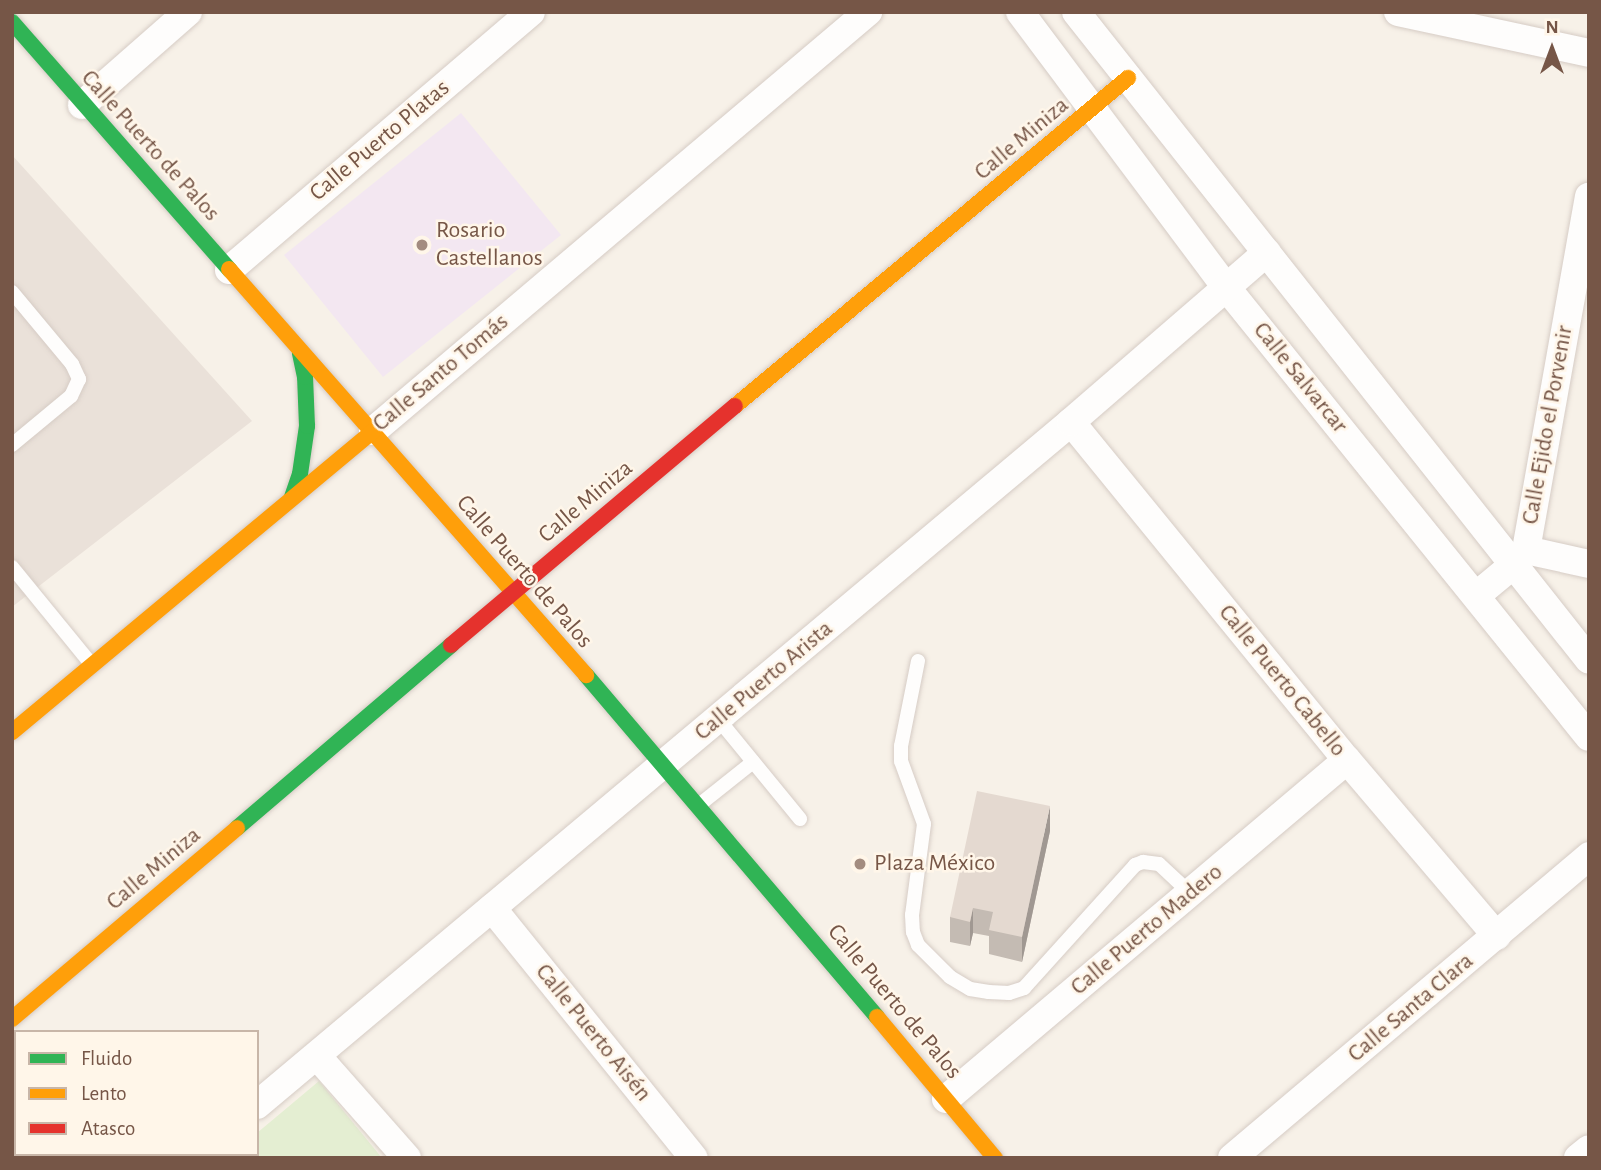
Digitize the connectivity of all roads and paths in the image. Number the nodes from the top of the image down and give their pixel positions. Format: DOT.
graph roads {
  1 [pos="188,12"];
  2 [pos="531,12"];
  3 [pos="868,12"];
  4 [pos="1020,12"];
  5 [pos="1076,12"];
  6 [pos="1398,12"];
  7 [pos="12,22"];
  8 [pos="1589,53"];
  9 [pos="1128,78"];
  10 [pos="82,105"];
  11 [pos="1093,109"];
  12 [pos="1589,197"];
  13 [pos="1267,252"];
  14 [pos="229,270"];
  15 [pos="1226,287"];
  16 [pos="12,292"];
  17 [pos="300,353"];
  18 [pos="1071,422"];
  19 [pos="373,432"];
  20 [pos="15,443"];
  21 [pos="292,497"];
  22 [pos="1520,558"];
  23 [pos="1589,564"];
  24 [pos="15,578"];
  25 [pos="512,594"];
  26 [pos="1476,595"];
  27 [pos="1589,660"];
  28 [pos="918,661"];
  29 [pos="92,665"];
  30 [pos="719,720"];
  31 [pos="12,732"];
  32 [pos="1589,737"];
  33 [pos="1347,760"];
  34 [pos="753,762"];
  35 [pos="664,765"];
  36 [pos="698,806"];
  37 [pos="800,819"];
  38 [pos="1589,856"];
  39 [pos="1191,893"];
  40 [pos="492,908"];
  41 [pos="1497,936"];
  42 [pos="12,1019"];
  43 [pos="317,1056"];
  44 [pos="946,1099"];
  45 [pos="259,1103"];
  46 [pos="1589,1149"];
  47 [pos="407,1158"];
  48 [pos="694,1158"];
  49 [pos="995,1158"];
  50 [pos="1232,1158"];
  51 [pos="1578,1158"];
  1 -- 10 [label="street"];
  2 -- 14 [label="street, Calle Puerto Platas"];
  3 -- 19 [label="street, Calle Santo Tomás"];
  4 -- 11 [label="street, Calle Salvarcar"];
  5 -- 9 [label="street, Calle Salvarcar"];
  6 -- 8 [label="street"];
  7 -- 10 [label="street, Calle Puerto de Palos"];
  9 -- 11 [label="street, Calle Miniza"];
  9 -- 13 [label="street, Calle Salvarcar"];
  10 -- 14 [label="street, Calle Puerto de Palos"];
  11 -- 15 [label="street, Calle Salvarcar"];
  11 -- 25 [label="street, Calle Miniza"];
  12 -- 22 [label="street, Calle Ejido el Porvenir"];
  13 -- 15 [label="street, Calle Puerto Arista"];
  13 -- 22 [label="street, Calle Salvarcar"];
  14 -- 17 [label="street, Calle Puerto de Palos"];
  15 -- 18 [label="street, Calle Puerto Arista"];
  15 -- 26 [label="street, Calle Salvarcar"];
  16 -- 20 [label="lane"];
  17 -- 19 [label="street, Calle Puerto de Palos"];
  17 -- 21 [label="street"];
  18 -- 30 [label="street, Calle Puerto Arista"];
  18 -- 33 [label="street, Calle Puerto Cabello"];
  19 -- 21 [label="street, Calle Santo Tomás"];
  19 -- 25 [label="street, Calle Puerto de Palos"];
  21 -- 29 [label="street, Calle Santo Tomás"];
  22 -- 23 [label="street"];
  22 -- 26 [label="street"];
  22 -- 27 [label="street, Calle Salvarcar"];
  24 -- 29 [label="lane"];
  25 -- 35 [label="street, Calle Puerto de Palos"];
  25 -- 42 [label="street, Calle Miniza"];
  26 -- 32 [label="street, Calle Salvarcar"];
  28 -- 39 [label="lane"];
  29 -- 31 [label="street, Calle Santo Tomás"];
  30 -- 34 [label="lane"];
  30 -- 35 [label="street, Calle Puerto Arista"];
  33 -- 39 [label="street, Calle Puerto Madero"];
  33 -- 41 [label="street, Calle Puerto Cabello"];
  34 -- 36 [label="lane"];
  34 -- 37 [label="lane"];
  35 -- 36 [label="street, Calle Puerto de Palos"];
  35 -- 40 [label="street, Calle Puerto Arista"];
  36 -- 44 [label="street, Calle Puerto de Palos"];
  38 -- 41 [label="street, Calle Santa Clara"];
  39 -- 44 [label="street, Calle Puerto Madero"];
  40 -- 43 [label="street, Calle Puerto Arista"];
  40 -- 48 [label="street, Calle Puerto Aisén"];
  41 -- 50 [label="street, Calle Santa Clara"];
  43 -- 45 [label="street, Calle Puerto Arista"];
  43 -- 47 [label="street"];
  44 -- 49 [label="street, Calle Puerto de Palos"];
  46 -- 51 [label="street"];
}
